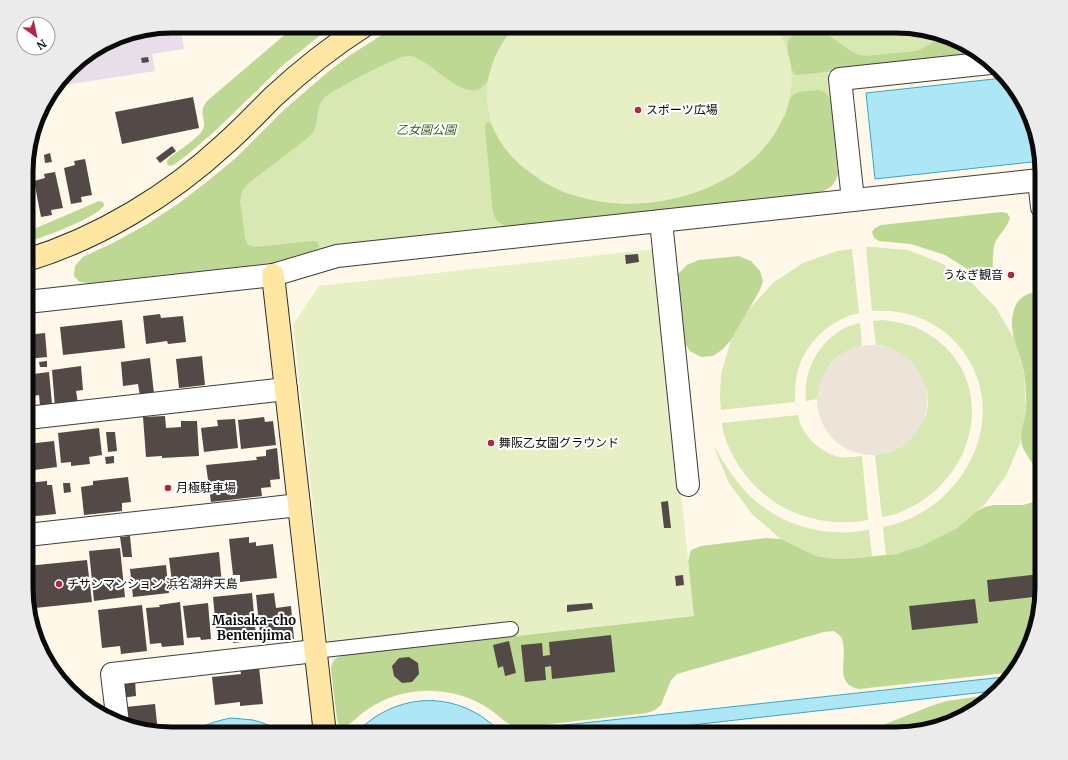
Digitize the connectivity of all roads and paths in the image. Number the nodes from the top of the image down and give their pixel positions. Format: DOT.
graph roads {
  1 [pos="354,33"];
  2 [pos="983,64"];
  3 [pos="1035,180"];
  4 [pos="853,200"];
  5 [pos="661,221"];
  6 [pos="33,258"];
  7 [pos="273,275"];
  8 [pos="33,301"];
  9 [pos="286,389"];
  10 [pos="33,417"];
  11 [pos="688,485"];
  12 [pos="299,505"];
  13 [pos="33,534"];
  14 [pos="511,629"];
  15 [pos="315,651"];
  16 [pos="117,715"];
  17 [pos="324,727"];
  1 -- 6 [label="street"];
  2 -- 4 [label="street"];
  3 -- 4 [label="street"];
  4 -- 5 [label="street"];
  5 -- 7 [label="street"];
  5 -- 11 [label="street"];
  7 -- 8 [label="street"];
  7 -- 9 [label="street"];
  9 -- 10 [label="street"];
  9 -- 12 [label="street"];
  12 -- 13 [label="street"];
  12 -- 15 [label="street"];
  14 -- 15 [label="lane"];
  15 -- 16 [label="street"];
  15 -- 17 [label="street"];
}
